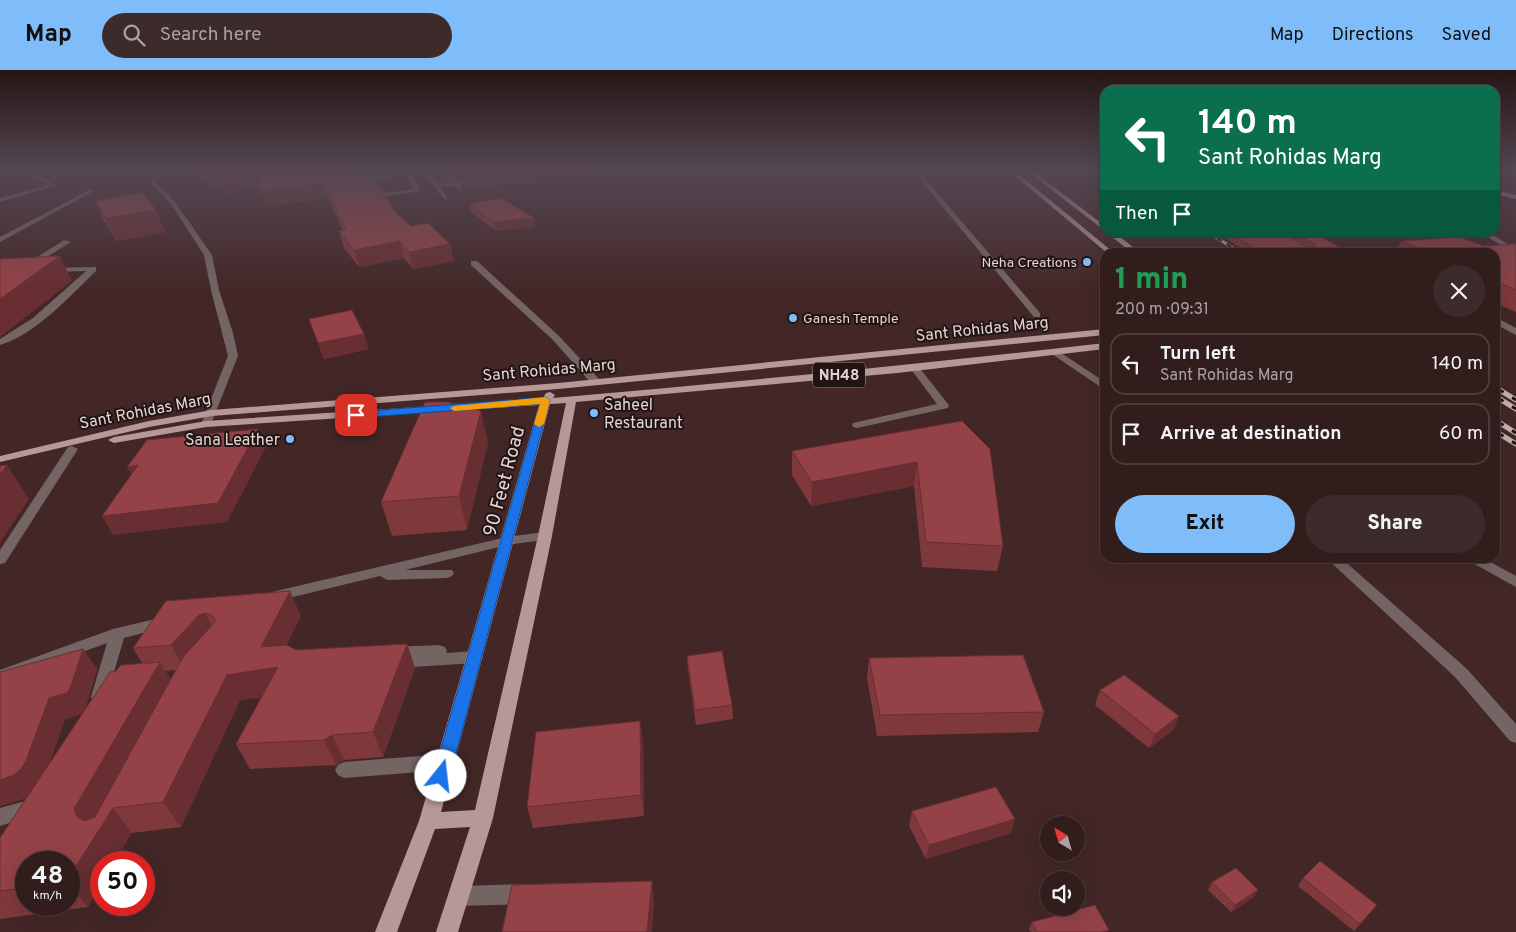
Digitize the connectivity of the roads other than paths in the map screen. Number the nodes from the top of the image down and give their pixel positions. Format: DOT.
graph roads {
  1 [pos="53,211"];
  2 [pos="179,211"];
  3 [pos="950,211"];
  4 [pos="1061,211"];
  5 [pos="1082,211"];
  6 [pos="1100,225"];
  7 [pos="1116,237"];
  8 [pos="1490,237"];
  9 [pos="0,240"];
  10 [pos="67,242"];
  11 [pos="1105,248"];
  12 [pos="1130,248"];
  13 [pos="1516,252"];
  14 [pos="474,263"];
  15 [pos="20,272"];
  16 [pos="0,284"];
  17 [pos="1037,315"];
  18 [pos="1500,323"];
  19 [pos="1516,332"];
  20 [pos="1100,333"];
  21 [pos="0,342"];
  22 [pos="1100,347"];
  23 [pos="928,350"];
  24 [pos="1055,352"];
  25 [pos="792,362"];
  26 [pos="942,365"];
  27 [pos="915,368"];
  28 [pos="800,379"];
  29 [pos="595,381"];
  30 [pos="1100,384"];
  31 [pos="558,386"];
  32 [pos="572,398"];
  33 [pos="546,400"];
  34 [pos="212,413"];
  35 [pos="206,424"];
  36 [pos="857,425"];
  37 [pos="72,449"];
  38 [pos="0,459"];
  39 [pos="0,468"];
  40 [pos="545,536"];
  41 [pos="507,541"];
  42 [pos="0,560"];
  43 [pos="1340,563"];
  44 [pos="1483,563"];
  45 [pos="405,570"];
  46 [pos="447,573"];
  47 [pos="380,576"];
  48 [pos="1516,582"];
  49 [pos="258,600"];
  50 [pos="118,634"];
  51 [pos="152,642"];
  52 [pos="476,653"];
  53 [pos="379,659"];
  54 [pos="0,676"];
  55 [pos="92,716"];
  56 [pos="1516,736"];
  57 [pos="445,762"];
  58 [pos="344,770"];
  59 [pos="47,797"];
  60 [pos="0,818"];
  61 [pos="483,818"];
  62 [pos="429,821"];
  63 [pos="543,893"];
  64 [pos="458,896"];
  65 [pos="386,932"];
  66 [pos="447,932"];
  1 -- 9 [label="street"];
  2 -- 34 [label="street"];
  3 -- 17 [label="street"];
  4 -- 11 [label="main road"];
  5 -- 6 [label="main road"];
  7 -- 12 [label="main road"];
  8 -- 13 [label="street"];
  10 -- 15 [label="street"];
  14 -- 29 [label="street"];
  15 -- 16 [label="street"];
  15 -- 21 [label="street"];
  18 -- 19 [label="street"];
  20 -- 23 [label="main road, Sant Rohidas Marg"];
  22 -- 24 [label="main road, Sant Rohidas Marg / NH48"];
  23 -- 25 [label="main road, Sant Rohidas Marg"];
  23 -- 26 [label="main road"];
  24 -- 26 [label="main road, Sant Rohidas Marg / NH48"];
  24 -- 30 [label="street"];
  25 -- 28 [label="main road"];
  25 -- 29 [label="main road, Sant Rohidas Marg"];
  26 -- 27 [label="main road, Sant Rohidas Marg / NH48"];
  27 -- 28 [label="main road, Sant Rohidas Marg / NH48"];
  27 -- 36 [label="street"];
  28 -- 32 [label="main road, Sant Rohidas Marg / NH48"];
  29 -- 31 [label="main road, Sant Rohidas Marg"];
  31 -- 32 [label="main road"];
  31 -- 33 [label="main road, 90 Feet Road"];
  31 -- 34 [label="main road, Sant Rohidas Marg"];
  32 -- 33 [label="main road, Sant Rohidas Marg"];
  32 -- 40 [label="main road"];
  33 -- 35 [label="main road, Sant Rohidas Marg"];
  33 -- 41 [label="main road, 90 Feet Road"];
  34 -- 35 [label="street"];
  34 -- 38 [label="main road, Sant Rohidas Marg"];
  35 -- 37 [label="main road, Sant Rohidas Marg"];
  37 -- 39 [label="main road, Sant Rohidas Marg"];
  37 -- 42 [label="street"];
  40 -- 41 [label="street"];
  40 -- 61 [label="main road"];
  41 -- 45 [label="street"];
  41 -- 52 [label="main road, 90 Feet Road"];
  43 -- 56 [label="street"];
  44 -- 48 [label="street"];
  45 -- 46 [label="street"];
  45 -- 47 [label="street"];
  45 -- 49 [label="street"];
  50 -- 51 [label="street"];
  50 -- 54 [label="street"];
  50 -- 55 [label="street"];
  52 -- 53 [label="street"];
  52 -- 57 [label="main road, 90 Feet Road"];
  57 -- 58 [label="street"];
  57 -- 62 [label="main road, 90 Feet Road"];
  59 -- 60 [label="street"];
  61 -- 62 [label="main road"];
  61 -- 64 [label="main road"];
  62 -- 65 [label="main road, 90 Feet Road"];
  63 -- 64 [label="street"];
  64 -- 66 [label="main road"];
}
